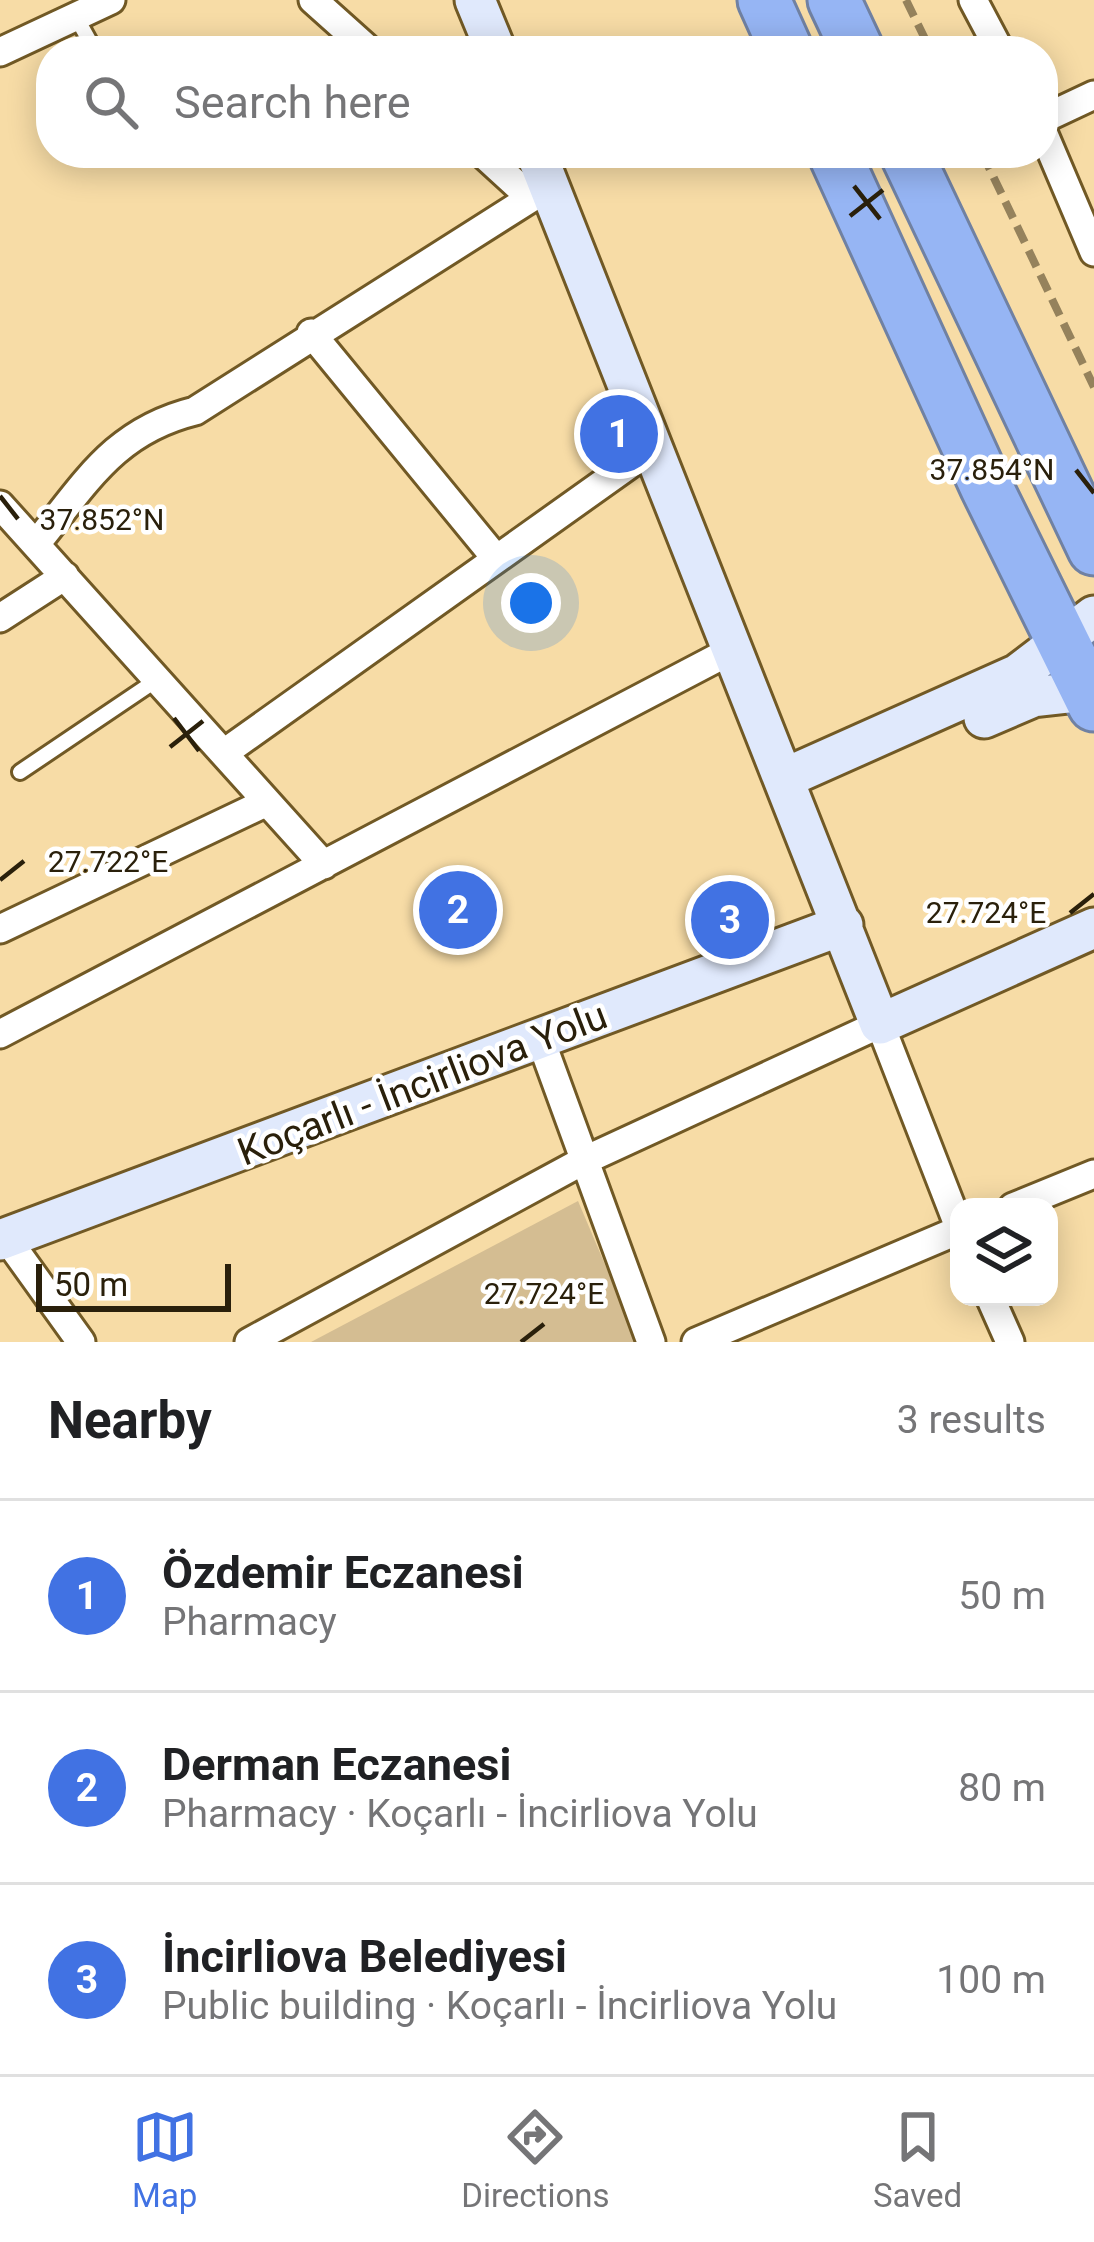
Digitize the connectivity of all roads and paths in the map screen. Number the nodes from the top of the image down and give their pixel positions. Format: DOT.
graph roads {
  1 [pos="111,0"];
  2 [pos="313,0"];
  3 [pos="475,0"];
  4 [pos="764,0"];
  5 [pos="834,0"];
  6 [pos="984,4"];
  7 [pos="75,15"];
  8 [pos="87,36"];
  9 [pos="353,36"];
  10 [pos="490,36"];
  11 [pos="781,36"];
  12 [pos="851,36"];
  13 [pos="995,36"];
  14 [pos="0,52"];
  15 [pos="1094,95"];
  16 [pos="1058,112"];
  17 [pos="1058,167"];
  18 [pos="841,168"];
  19 [pos="913,168"];
  20 [pos="539,179"];
  21 [pos="1094,252"];
  22 [pos="311,333"];
  23 [pos="654,447"];
  24 [pos="0,505"];
  25 [pos="36,544"];
  26 [pos="1094,549"];
  27 [pos="494,556"];
  28 [pos="65,576"];
  29 [pos="0,618"];
  30 [pos="1080,628"];
  31 [pos="734,649"];
  32 [pos="158,679"];
  33 [pos="1092,696"];
  34 [pos="224,753"];
  35 [pos="20,772"];
  36 [pos="790,789"];
  37 [pos="267,802"];
  38 [pos="324,865"];
  39 [pos="843,925"];
  40 [pos="0,928"];
  41 [pos="1094,928"];
  42 [pos="880,1024"];
  43 [pos="0,1034"];
  44 [pos="540,1038"];
  45 [pos="581,1162"];
  46 [pos="1094,1174"];
  47 [pos="1035,1198"];
  48 [pos="950,1205"];
  49 [pos="950,1232"];
  50 [pos="4,1239"];
  51 [pos="994,1306"];
  52 [pos="70,1338"];
  53 [pos="249,1342"];
  54 [pos="651,1342"];
  55 [pos="696,1342"];
  56 [pos="1010,1342"];
  1 -- 7 [label="street"];
  2 -- 9 [label="street"];
  3 -- 10 [label="main road"];
  4 -- 11 [label="highway"];
  5 -- 12 [label="highway"];
  6 -- 13 [label="street"];
  7 -- 8 [label="lane"];
  7 -- 14 [label="street"];
  15 -- 16 [label="street"];
  17 -- 21 [label="street"];
  18 -- 30 [label="highway"];
  19 -- 26 [label="highway"];
  20 -- 22 [label="street"];
  20 -- 23 [label="main road"];
  22 -- 25 [label="street"];
  22 -- 27 [label="street"];
  23 -- 27 [label="street"];
  23 -- 31 [label="main road"];
  24 -- 25 [label="street"];
  25 -- 28 [label="street"];
  27 -- 34 [label="street"];
  28 -- 29 [label="street"];
  28 -- 32 [label="street"];
  30 -- 33 [label="highway"];
  30 -- 36 [label="main road"];
  31 -- 36 [label="main road"];
  31 -- 38 [label="street"];
  32 -- 34 [label="street"];
  32 -- 35 [label="lane"];
  33 -- 36 [label="main road"];
  34 -- 37 [label="street"];
  36 -- 39 [label="main road"];
  37 -- 38 [label="street"];
  37 -- 40 [label="street"];
  38 -- 43 [label="street"];
  39 -- 42 [label="main road"];
  39 -- 44 [label="main road, Koçarlı - İncirliova Yolu"];
  41 -- 42 [label="main road"];
  42 -- 45 [label="street"];
  42 -- 48 [label="street"];
  44 -- 45 [label="street"];
  44 -- 50 [label="main road, Koçarlı - İncirliova Yolu"];
  45 -- 53 [label="street"];
  45 -- 54 [label="street"];
  46 -- 47 [label="street"];
  49 -- 55 [label="street"];
  50 -- 52 [label="street"];
  51 -- 56 [label="street"];
}
